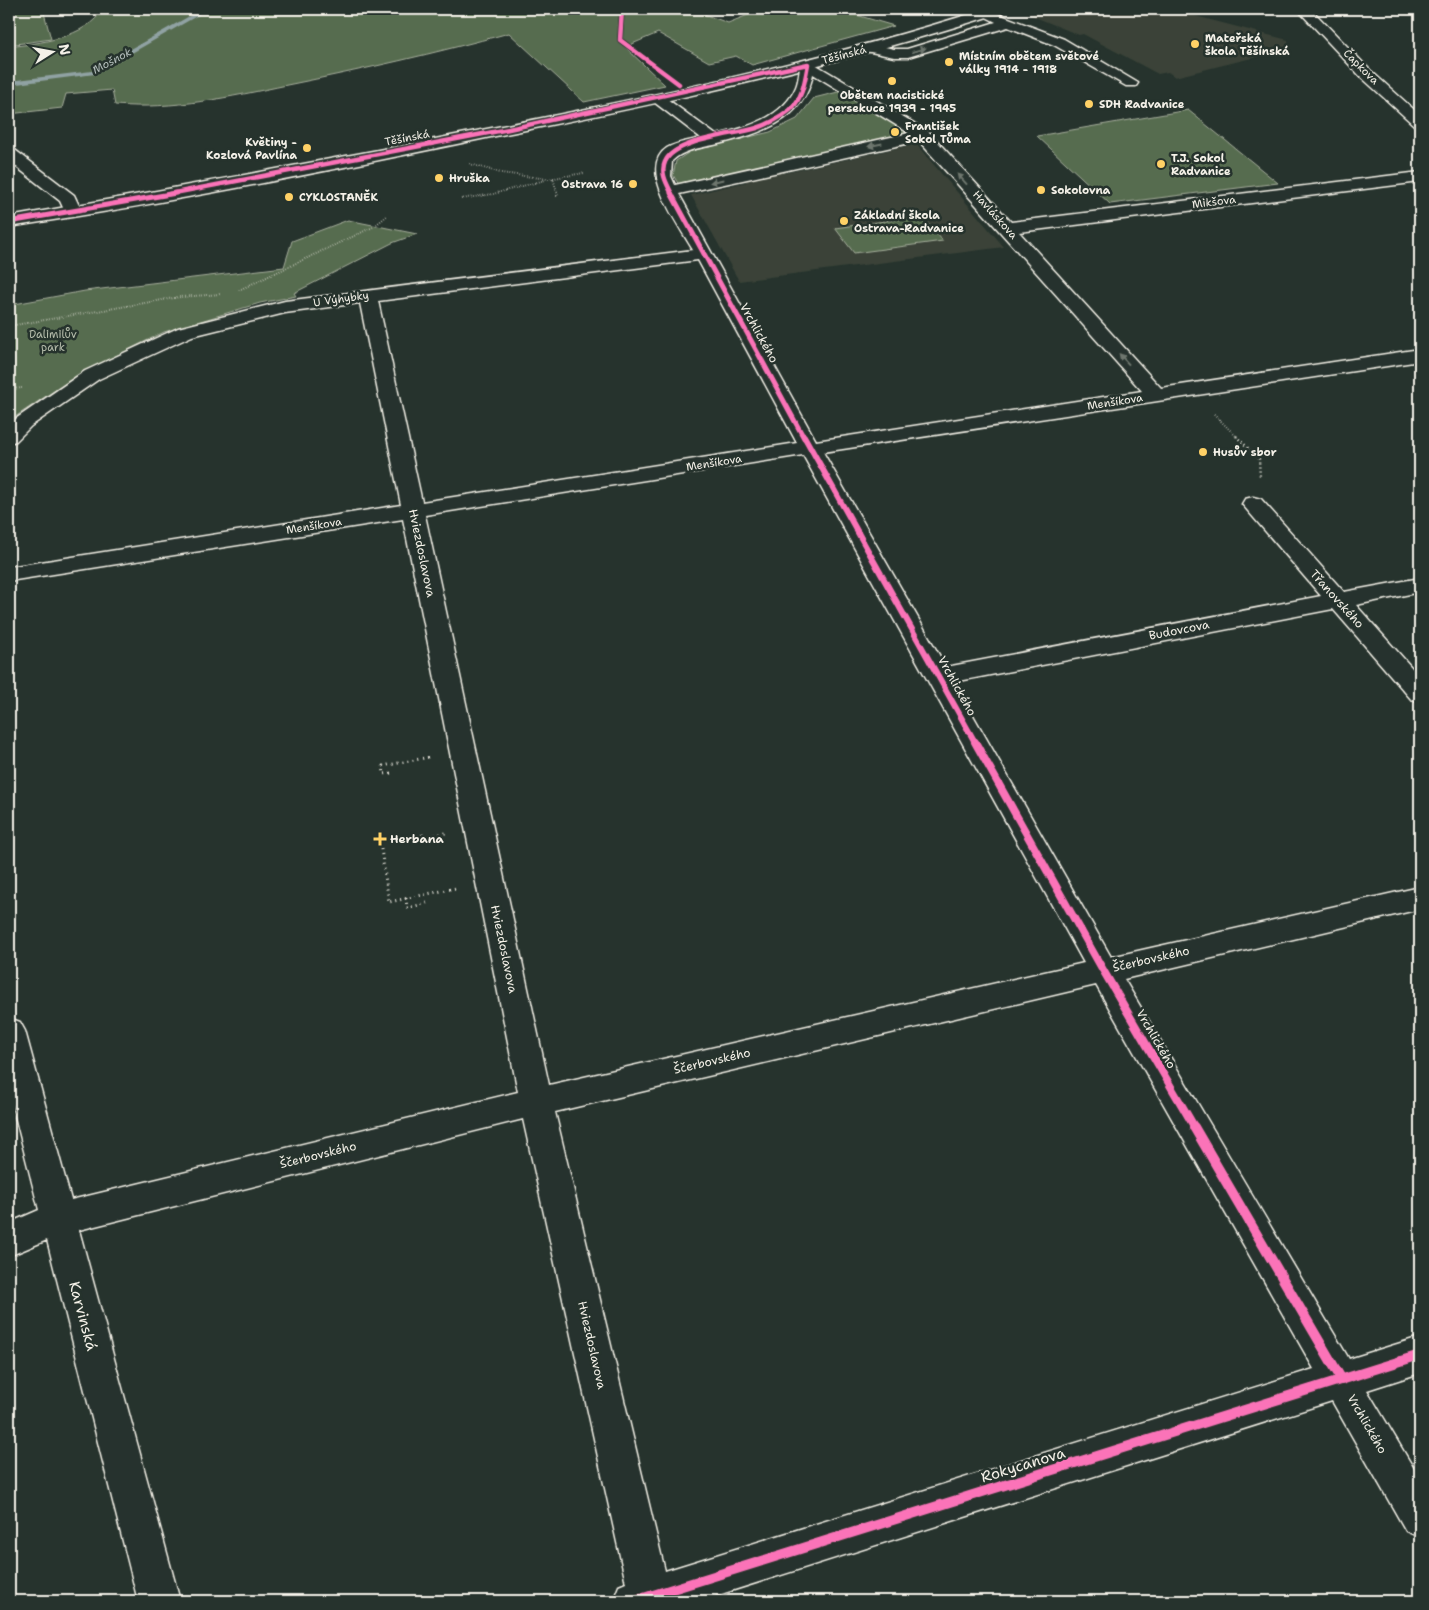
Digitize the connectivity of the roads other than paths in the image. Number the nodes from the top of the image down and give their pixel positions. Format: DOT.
graph roads {
  1 [pos="1304,9"];
  2 [pos="992,11"];
  3 [pos="1007,23"];
  4 [pos="871,48"];
  5 [pos="808,64"];
  6 [pos="1131,83"];
  7 [pos="658,99"];
  8 [pos="1420,123"];
  9 [pos="923,135"];
  10 [pos="708,136"];
  11 [pos="9,153"];
  12 [pos="36,175"];
  13 [pos="9,177"];
  14 [pos="1420,177"];
  15 [pos="669,191"];
  16 [pos="72,210"];
  17 [pos="9,222"];
  18 [pos="1007,228"];
  19 [pos="703,254"];
  20 [pos="368,295"];
  21 [pos="1420,355"];
  22 [pos="1162,394"];
  23 [pos="9,437"];
  24 [pos="810,448"];
  25 [pos="1254,504"];
  26 [pos="413,510"];
  27 [pos="9,574"];
  28 [pos="1420,585"];
  29 [pos="1338,600"];
  30 [pos="938,676"];
  31 [pos="1420,693"];
  32 [pos="1420,898"];
  33 [pos="1103,970"];
  34 [pos="9,1031"];
  35 [pos="536,1102"];
  36 [pos="58,1219"];
  37 [pos="9,1240"];
  38 [pos="1420,1355"];
  39 [pos="1342,1380"];
  40 [pos="1420,1517"];
  41 [pos="645,1600"];
  42 [pos="159,1601"];
  1 -- 8 [label="street, Čapkova"];
  2 -- 3 [label="street"];
  2 -- 4 [label="street, Těšínská"];
  4 -- 3 [label="street, one-way"];
  3 -- 6 [label="street"];
  4 -- 5 [label="street, Těšínská"];
  5 -- 7 [label="street, Těšínská"];
  5 -- 9 [label="street, Havláskova"];
  5 -- 10 [label="street, Vrchlického"];
  7 -- 10 [label="street"];
  7 -- 16 [label="street, Těšínská"];
  9 -- 15 [label="street, one-way"];
  18 -- 9 [label="street, Havláskova, one-way"];
  10 -- 15 [label="street, Vrchlického"];
  11 -- 12 [label="street"];
  12 -- 13 [label="street"];
  12 -- 16 [label="street"];
  14 -- 18 [label="street, Mikšova"];
  15 -- 19 [label="street, Vrchlického"];
  16 -- 17 [label="street, Těšínská"];
  22 -- 18 [label="street, Havláskova, one-way"];
  19 -- 20 [label="street, U Výhybky"];
  19 -- 24 [label="street, Vrchlického"];
  20 -- 23 [label="street, U Výhybky"];
  20 -- 26 [label="street, Hviezdoslavova"];
  21 -- 22 [label="street, Menšíkova"];
  22 -- 24 [label="street, Menšíkova"];
  24 -- 26 [label="street, Menšíkova"];
  24 -- 30 [label="street, Vrchlického"];
  25 -- 29 [label="street, Třanovského"];
  26 -- 27 [label="street, Menšíkova"];
  26 -- 35 [label="street, Hviezdoslavova"];
  28 -- 29 [label="street, Budovcova"];
  29 -- 30 [label="street, Budovcova"];
  29 -- 31 [label="street, Třanovského"];
  30 -- 33 [label="street, Vrchlického"];
  32 -- 33 [label="street, Ščerbovského"];
  33 -- 35 [label="street, Ščerbovského"];
  33 -- 39 [label="street, Vrchlického"];
  34 -- 36 [label="street, Karvinská"];
  35 -- 36 [label="street, Ščerbovského"];
  35 -- 41 [label="street, Hviezdoslavova"];
  36 -- 37 [label="street, Ščerbovského"];
  36 -- 42 [label="street, Karvinská"];
  38 -- 39 [label="street, Rokycanova"];
  39 -- 40 [label="street, Vrchlického"];
  39 -- 41 [label="street, Rokycanova"];
}
